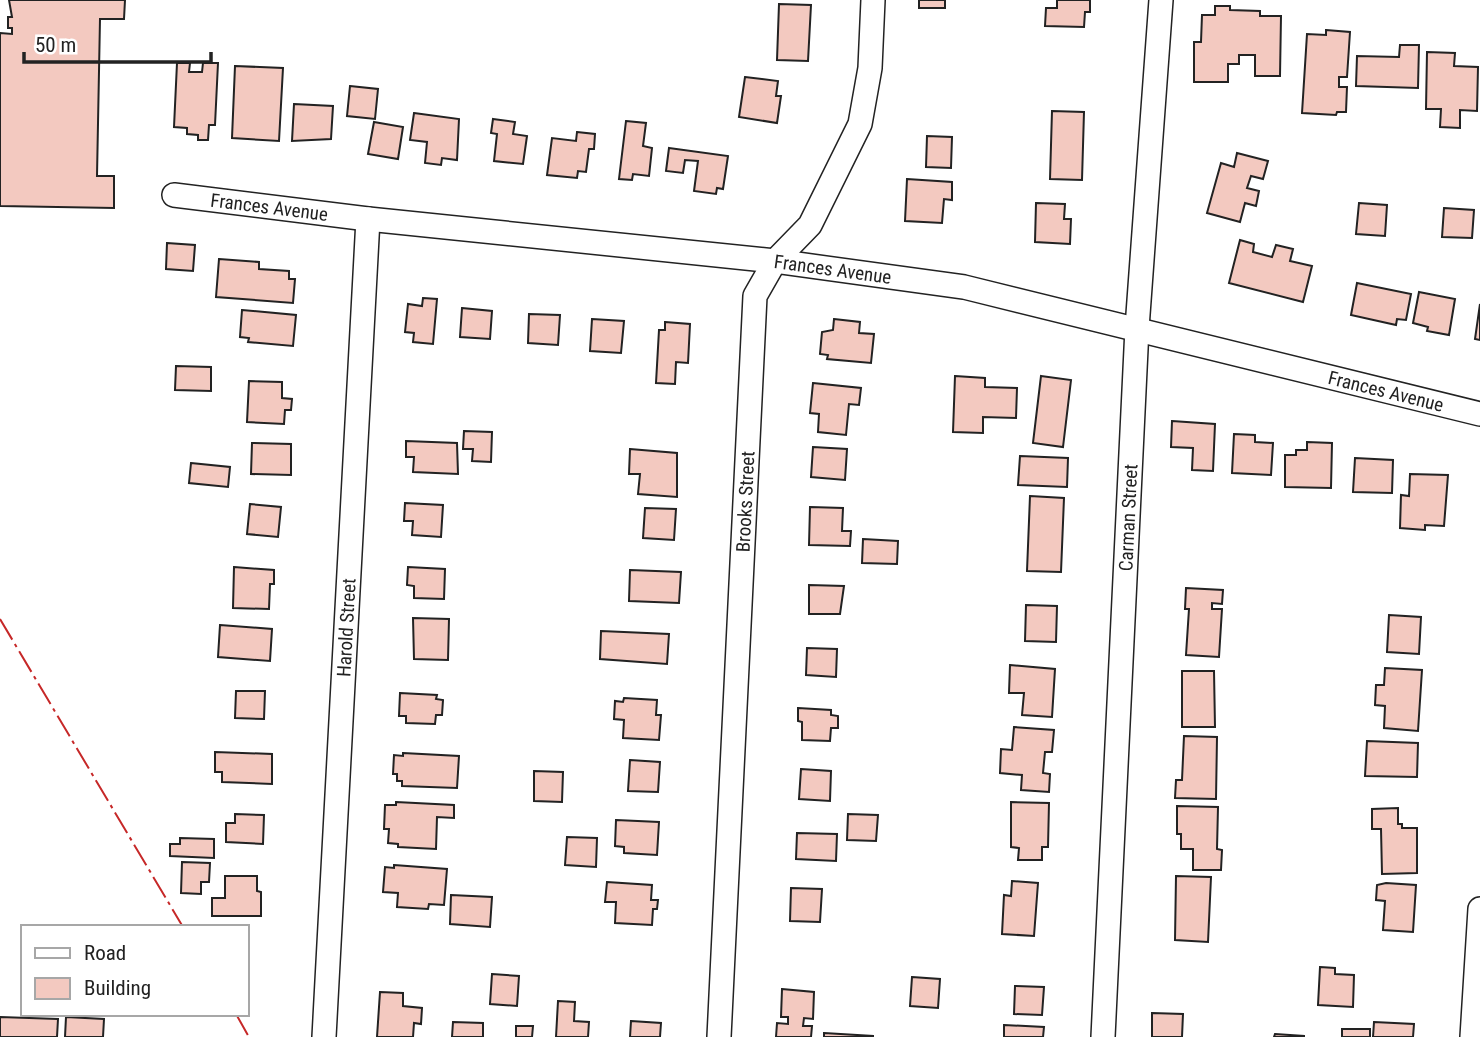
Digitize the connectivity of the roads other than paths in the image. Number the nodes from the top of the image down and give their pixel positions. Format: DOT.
graph roads {
  1 [pos="873,0"];
  2 [pos="1161,0"];
  3 [pos="174,195"];
  4 [pos="368,219"];
  5 [pos="775,261"];
  6 [pos="1138,328"];
  7 [pos="1480,414"];
  8 [pos="1480,909"];
  9 [pos="324,1037"];
  10 [pos="719,1037"];
  11 [pos="1103,1037"];
  12 [pos="1472,1037"];
  1 -- 5 [label="street, Brooks Street"];
  2 -- 6 [label="street, Carman Street"];
  3 -- 4 [label="street, Frances Avenue"];
  4 -- 5 [label="street, Frances Avenue"];
  4 -- 9 [label="street, Harold Street"];
  5 -- 6 [label="street, Frances Avenue"];
  5 -- 10 [label="street, Brooks Street"];
  6 -- 7 [label="street, Frances Avenue"];
  6 -- 11 [label="street, Carman Street"];
  8 -- 12 [label="street"];
}
